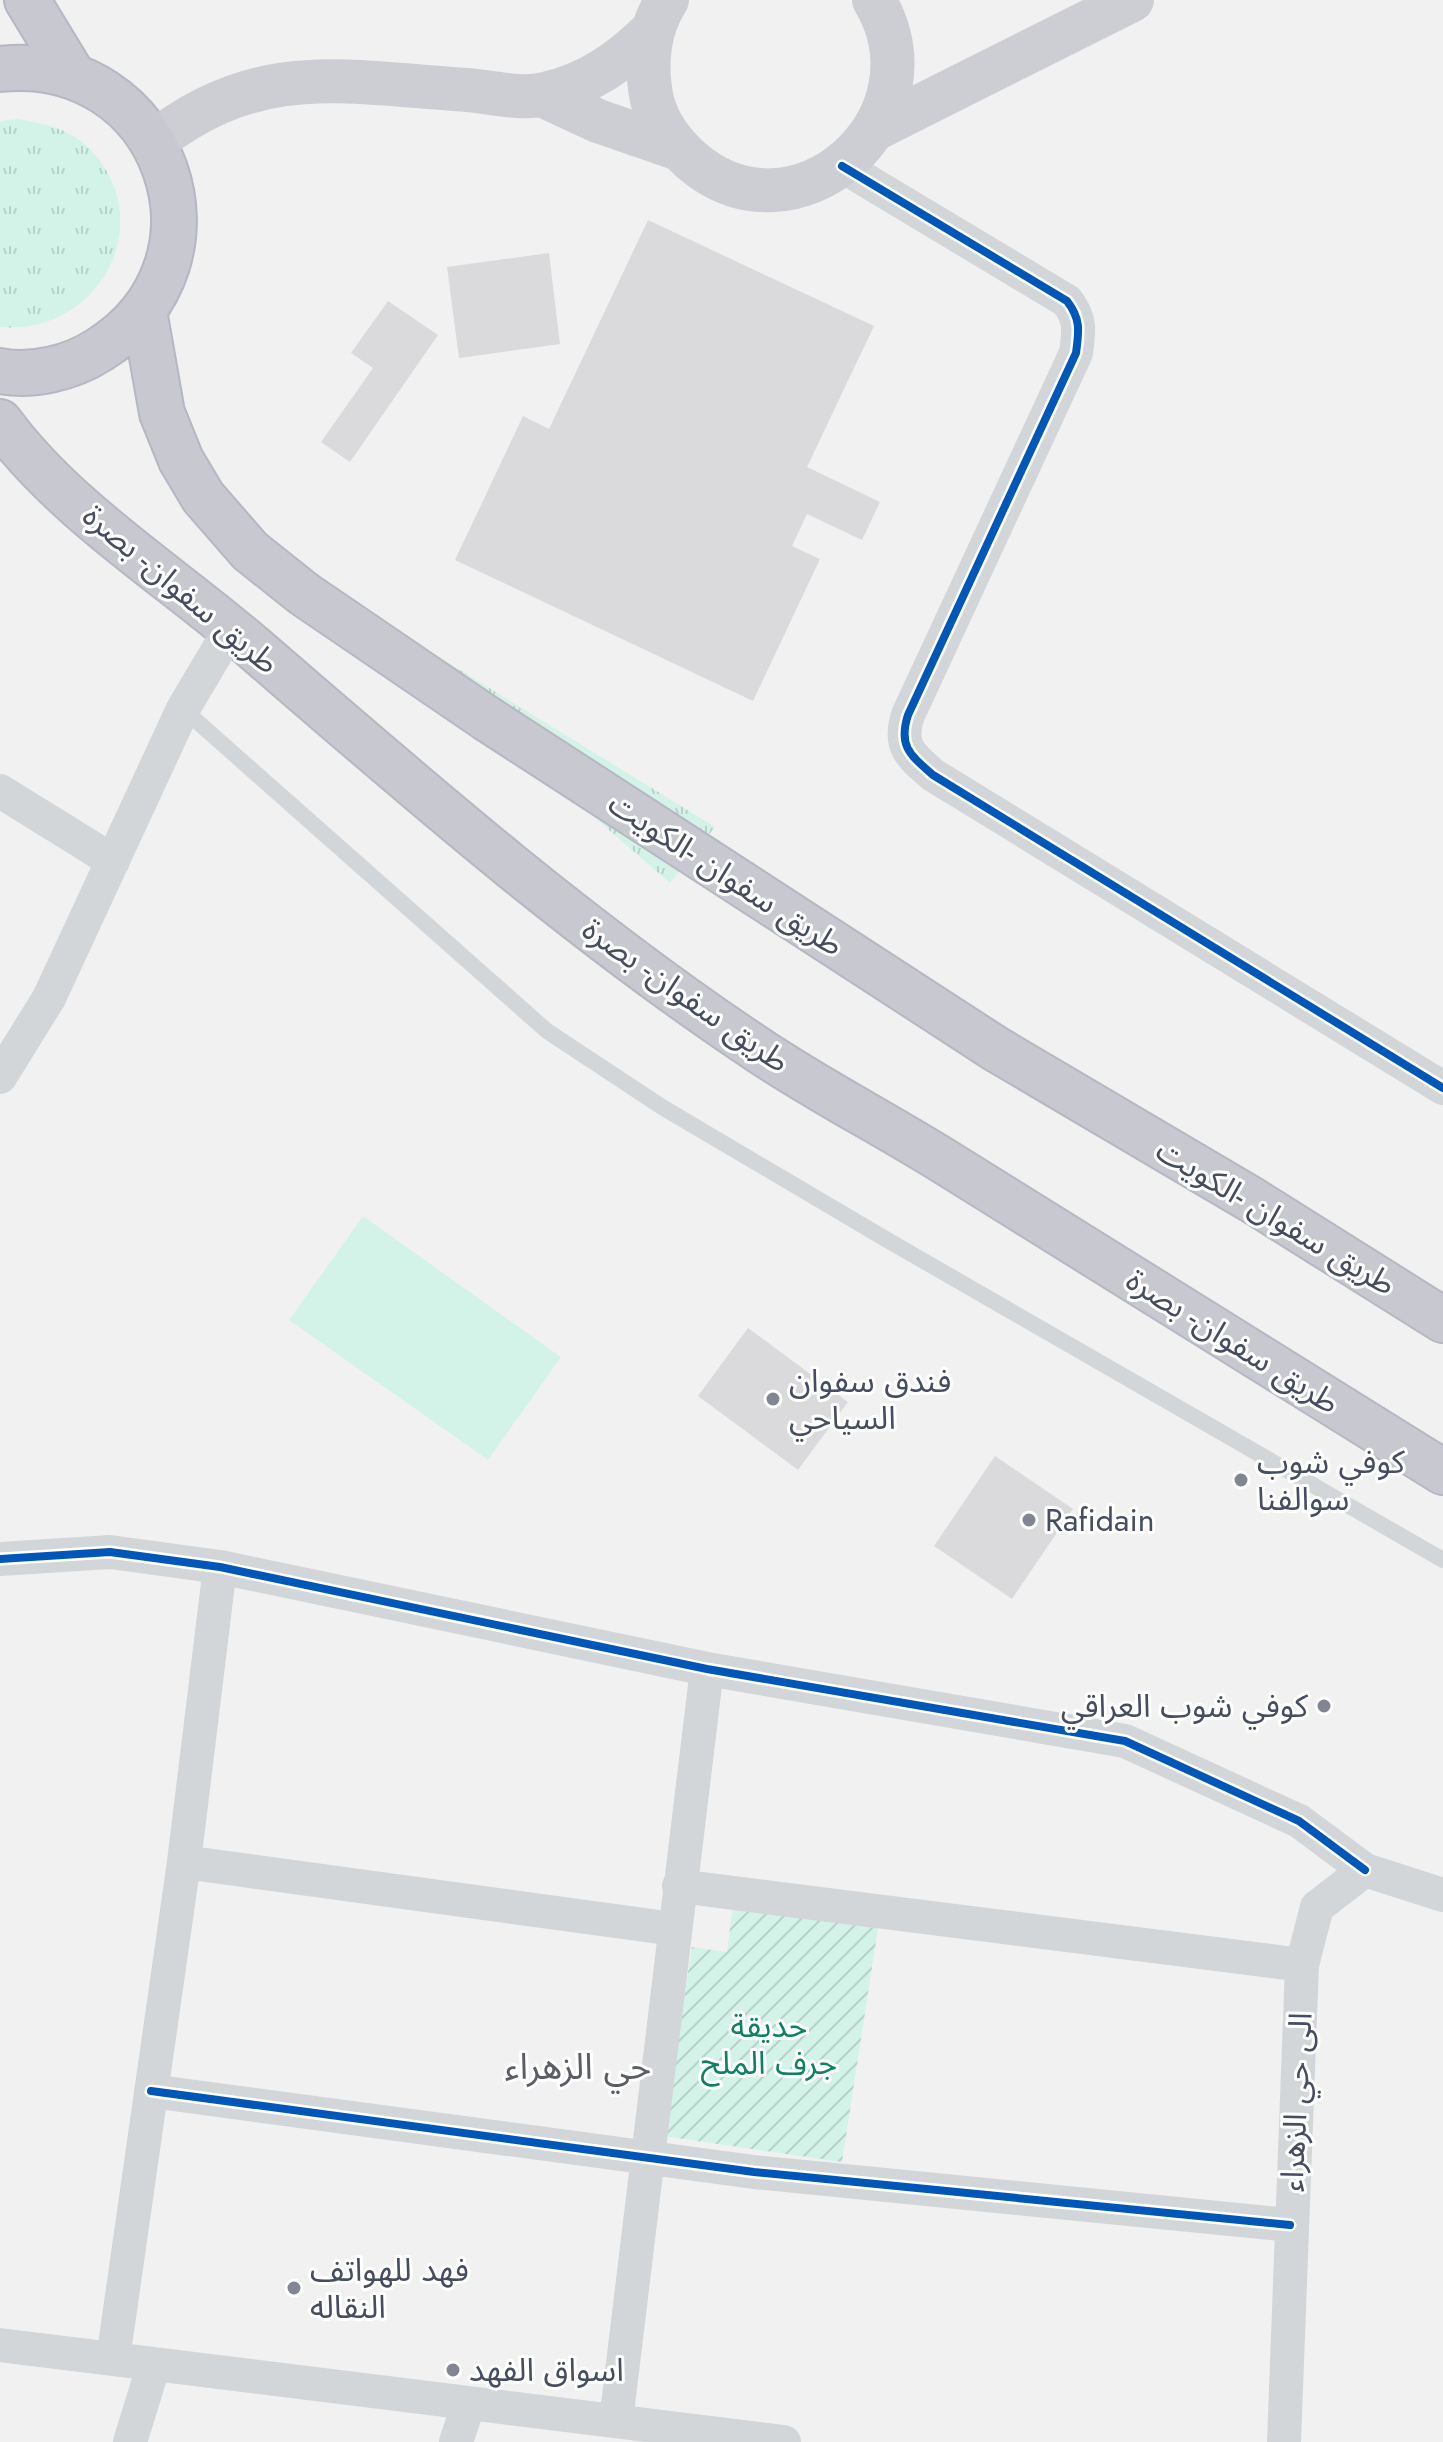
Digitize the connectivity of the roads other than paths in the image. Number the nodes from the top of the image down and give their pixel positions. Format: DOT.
graph roads {
  1 [pos="27,0"];
  2 [pos="874,0"];
  3 [pos="1132,0"];
  4 [pos="660,15"];
  5 [pos="0,69"];
  6 [pos="72,74"];
  7 [pos="542,95"];
  8 [pos="877,128"];
  9 [pos="154,142"];
  10 [pos="679,149"];
  11 [pos="842,166"];
  12 [pos="144,311"];
  13 [pos="0,371"];
  14 [pos="0,422"];
  15 [pos="231,628"];
  16 [pos="183,709"];
  17 [pos="0,791"];
  18 [pos="113,861"];
  19 [pos="0,1077"];
  20 [pos="1443,1088"];
  21 [pos="1443,1320"];
  22 [pos="1443,1472"];
  23 [pos="0,1559"];
  24 [pos="1443,1560"];
  25 [pos="220,1567"];
  26 [pos="707,1669"];
  27 [pos="184,1862"];
  28 [pos="1365,1870"];
  29 [pos="679,1886"];
  30 [pos="1443,1895"];
  31 [pos="674,1929"];
  32 [pos="1302,1965"];
  33 [pos="151,2091"];
  34 [pos="647,2158"];
  35 [pos="1290,2225"];
  36 [pos="0,2345"];
  37 [pos="113,2359"];
  38 [pos="154,2364"];
  39 [pos="469,2403"];
  40 [pos="616,2421"];
  41 [pos="690,2436"];
  42 [pos="130,2442"];
  43 [pos="456,2442"];
  44 [pos="784,2442"];
  45 [pos="1284,2442"];
  1 -- 6 [label="highway"];
  2 -- 8 [label="main road"];
  3 -- 8 [label="main road"];
  4 -- 7 [label="main road"];
  4 -- 10 [label="main road"];
  5 -- 6 [label="highway"];
  6 -- 9 [label="highway"];
  7 -- 9 [label="main road"];
  7 -- 10 [label="main road"];
  8 -- 11 [label="main road"];
  9 -- 12 [label="highway"];
  10 -- 11 [label="main road"];
  11 -- 20 [label="street"];
  12 -- 13 [label="highway"];
  12 -- 21 [label="highway, طريق سفوان -الكويت"];
  14 -- 15 [label="highway, طريق سفوان- بصرة"];
  15 -- 16 [label="street"];
  15 -- 22 [label="highway, طريق سفوان- بصرة"];
  16 -- 18 [label="street"];
  16 -- 24 [label="lane"];
  17 -- 18 [label="street"];
  18 -- 19 [label="street"];
  23 -- 25 [label="street"];
  25 -- 26 [label="street"];
  25 -- 27 [label="street"];
  26 -- 28 [label="street"];
  26 -- 29 [label="street"];
  27 -- 31 [label="street"];
  27 -- 33 [label="street"];
  28 -- 30 [label="street"];
  28 -- 32 [label="street, الى حي الزهراء"];
  29 -- 31 [label="street"];
  29 -- 32 [label="street"];
  31 -- 34 [label="street"];
  32 -- 35 [label="street, الى حي الزهراء"];
  33 -- 34 [label="street"];
  33 -- 37 [label="street"];
  34 -- 35 [label="street"];
  34 -- 40 [label="street"];
  35 -- 45 [label="street, الى حي الزهراء"];
  36 -- 37 [label="street"];
  37 -- 38 [label="street"];
  38 -- 39 [label="street"];
  38 -- 42 [label="street"];
  39 -- 40 [label="street"];
  39 -- 43 [label="street"];
  40 -- 41 [label="street"];
  41 -- 44 [label="street"];
}
